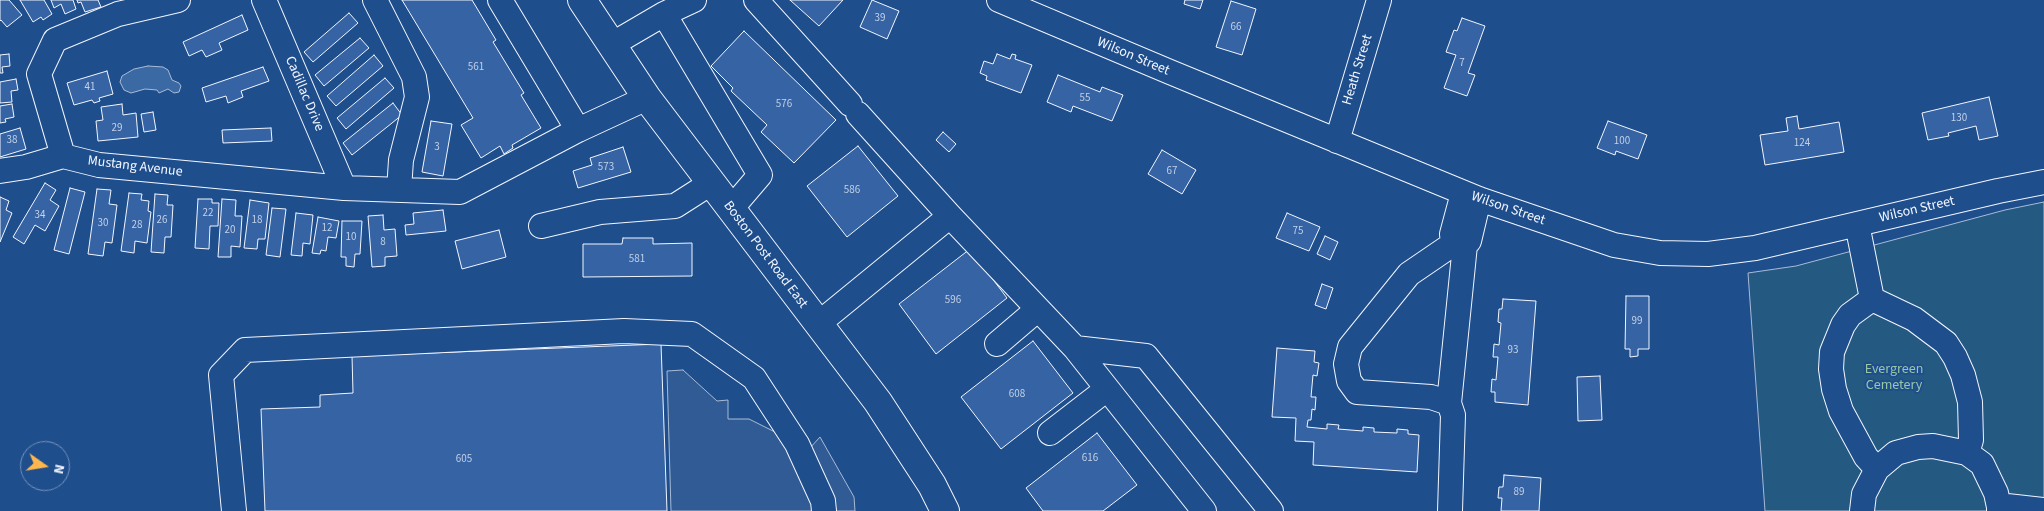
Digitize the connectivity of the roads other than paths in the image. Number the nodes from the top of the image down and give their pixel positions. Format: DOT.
graph roads {
  1 [pos="178,0"];
  2 [pos="264,0"];
  3 [pos="375,0"];
  4 [pos="500,0"];
  5 [pos="582,0"];
  6 [pos="694,0"];
  7 [pos="756,0"];
  8 [pos="999,0"];
  9 [pos="1379,0"];
  10 [pos="664,14"];
  11 [pos="611,45"];
  12 [pos="647,98"];
  13 [pos="578,130"];
  14 [pos="1337,141"];
  15 [pos="63,156"];
  16 [pos="0,171"];
  17 [pos="2044,182"];
  18 [pos="711,183"];
  19 [pos="344,188"];
  20 [pos="399,190"];
  21 [pos="1471,196"];
  22 [pos="731,209"];
  23 [pos="950,216"];
  24 [pos="1857,224"];
  25 [pos="541,226"];
  26 [pos="1459,245"];
  27 [pos="1872,299"];
  28 [pos="1038,309"];
  29 [pos="818,324"];
  30 [pos="997,344"];
  31 [pos="1075,348"];
  32 [pos="1107,389"];
  33 [pos="1449,403"];
  34 [pos="1050,432"];
  35 [pos="1967,453"];
  36 [pos="1876,469"];
  37 [pos="1998,509"];
  38 [pos="2044,510"];
  39 [pos="234,511"];
  40 [pos="824,511"];
  41 [pos="945,511"];
  42 [pos="1204,511"];
  43 [pos="1271,511"];
  44 [pos="1450,511"];
  45 [pos="1862,511"];
  1 -- 15 [label="street"];
  2 -- 19 [label="street, Cadillac Drive"];
  3 -- 20 [label="street"];
  4 -- 13 [label="street"];
  5 -- 11 [label="main road, Boston Post Road East"];
  6 -- 10 [label="street"];
  7 -- 23 [label="street"];
  8 -- 14 [label="street, Wilson Street"];
  9 -- 14 [label="street, Heath Street"];
  10 -- 11 [label="street"];
  10 -- 22 [label="street"];
  11 -- 12 [label="main road, Boston Post Road East"];
  12 -- 13 [label="street"];
  12 -- 18 [label="main road, Boston Post Road East"];
  13 -- 20 [label="street, Mustang Avenue"];
  14 -- 21 [label="street, Wilson Street"];
  15 -- 16 [label="street"];
  15 -- 19 [label="street, Mustang Avenue"];
  17 -- 24 [label="street, Wilson Street"];
  18 -- 22 [label="main road, Boston Post Road East"];
  18 -- 25 [label="street"];
  19 -- 20 [label="street, Mustang Avenue"];
  21 -- 24 [label="street, Wilson Street"];
  21 -- 26 [label="street"];
  22 -- 29 [label="main road, Boston Post Road East"];
  23 -- 28 [label="street"];
  23 -- 29 [label="street"];
  24 -- 27 [label="street"];
  26 -- 33 [label="street"];
  26 -- 33 [label="street"];
  27 -- 35 [label="street"];
  27 -- 36 [label="street"];
  28 -- 30 [label="street"];
  28 -- 31 [label="street"];
  29 -- 41 [label="main road, Boston Post Road East"];
  31 -- 32 [label="street"];
  31 -- 43 [label="street"];
  32 -- 34 [label="street"];
  32 -- 42 [label="street"];
  33 -- 44 [label="street"];
  35 -- 36 [label="street"];
  35 -- 37 [label="street"];
  36 -- 45 [label="street"];
  37 -- 38 [label="street"];
  39 -- 40 [label="street"];
}
